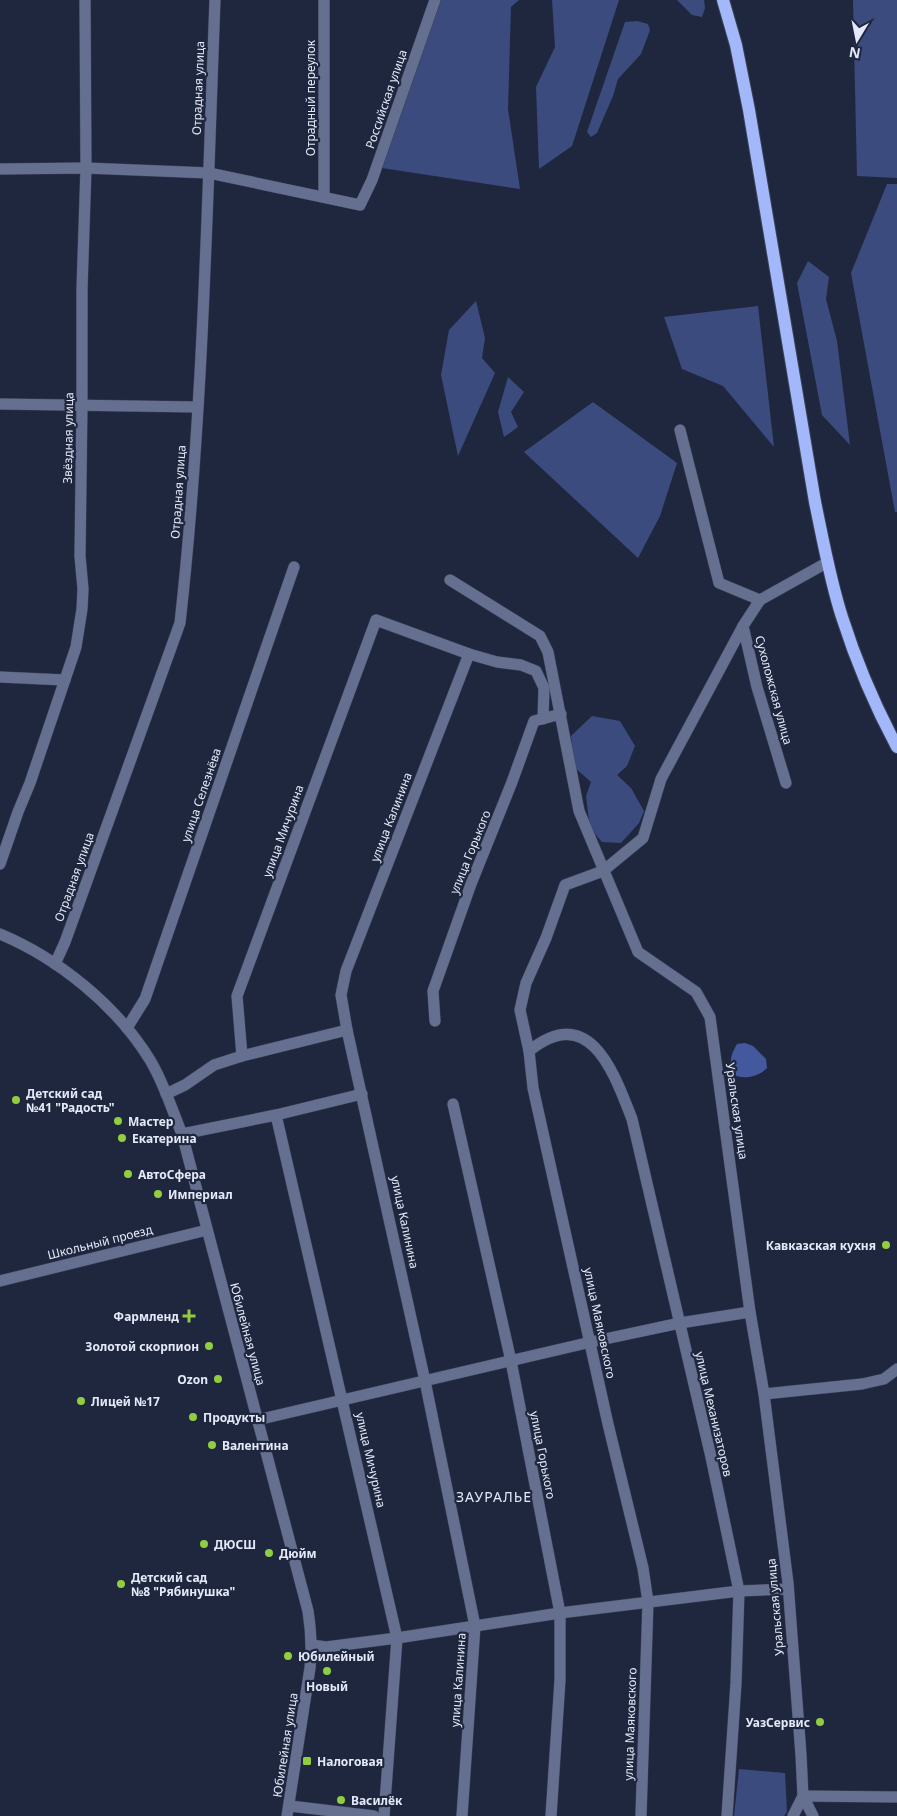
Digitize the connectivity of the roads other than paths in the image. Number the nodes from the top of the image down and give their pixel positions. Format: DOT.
graph roads {
  1 [pos="85,0"];
  2 [pos="215,0"];
  3 [pos="324,0"];
  4 [pos="435,0"];
  5 [pos="723,0"];
  6 [pos="0,168"];
  7 [pos="86,168"];
  8 [pos="209,174"];
  9 [pos="324,197"];
  10 [pos="0,404"];
  11 [pos="82,405"];
  12 [pos="197,407"];
  13 [pos="680,430"];
  14 [pos="828,562"];
  15 [pos="294,567"];
  16 [pos="450,580"];
  17 [pos="760,600"];
  18 [pos="743,626"];
  19 [pos="469,654"];
  20 [pos="0,677"];
  21 [pos="64,680"];
  22 [pos="560,714"];
  23 [pos="543,719"];
  24 [pos="897,747"];
  25 [pos="786,783"];
  26 [pos="1,859"];
  27 [pos="603,871"];
  28 [pos="0,934"];
  29 [pos="55,964"];
  30 [pos="435,1020"];
  31 [pos="127,1028"];
  32 [pos="347,1030"];
  33 [pos="529,1051"];
  34 [pos="242,1056"];
  35 [pos="166,1094"];
  36 [pos="362,1094"];
  37 [pos="453,1104"];
  38 [pos="276,1114"];
  39 [pos="182,1134"];
  40 [pos="207,1230"];
  41 [pos="0,1281"];
  42 [pos="750,1312"];
  43 [pos="680,1323"];
  44 [pos="591,1342"];
  45 [pos="511,1361"];
  46 [pos="897,1369"];
  47 [pos="426,1382"];
  48 [pos="764,1394"];
  49 [pos="343,1399"];
  50 [pos="257,1420"];
  51 [pos="788,1589"];
  52 [pos="739,1591"];
  53 [pos="648,1602"];
  54 [pos="560,1613"];
  55 [pos="475,1626"];
  56 [pos="397,1638"];
  57 [pos="312,1646"];
  58 [pos="803,1796"];
  59 [pos="897,1797"];
  60 [pos="288,1811"];
  61 [pos="374,1816"];
  62 [pos="384,1816"];
  63 [pos="462,1816"];
  64 [pos="551,1816"];
  65 [pos="641,1816"];
  66 [pos="727,1816"];
  67 [pos="793,1816"];
  68 [pos="813,1816"];
  1 -- 7 [label="street, Звёздная улица"];
  2 -- 8 [label="street, Отрадная улица"];
  3 -- 9 [label="street, Отрадный переулок"];
  4 -- 9 [label="street, Российская улица"];
  5 -- 14 [label="main road"];
  6 -- 7 [label="street"];
  7 -- 8 [label="street"];
  7 -- 11 [label="street, Звёздная улица"];
  8 -- 9 [label="street"];
  8 -- 12 [label="street, Отрадная улица"];
  10 -- 11 [label="street"];
  11 -- 12 [label="street"];
  11 -- 21 [label="street, Звёздная улица"];
  12 -- 29 [label="street, Отрадная улица"];
  13 -- 17 [label="street"];
  14 -- 17 [label="street"];
  14 -- 24 [label="main road"];
  15 -- 31 [label="street, улица Селезнёва"];
  16 -- 22 [label="street, Уральская улица"];
  17 -- 18 [label="street, Сухоложская улица"];
  18 -- 25 [label="street, Сухоложская улица"];
  18 -- 27 [label="street, улица Маяковского"];
  19 -- 23 [label="street"];
  19 -- 32 [label="street, улица Калинина"];
  19 -- 34 [label="street, улица Мичурина"];
  20 -- 21 [label="street"];
  21 -- 26 [label="street, Звёздная улица"];
  22 -- 23 [label="street"];
  22 -- 27 [label="street, Уральская улица"];
  23 -- 30 [label="street, улица Горького"];
  27 -- 33 [label="street, улица Маяковского"];
  27 -- 42 [label="street, Уральская улица"];
  28 -- 29 [label="street, Юбилейная улица"];
  29 -- 31 [label="street, Юбилейная улица"];
  31 -- 35 [label="street, Юбилейная улица"];
  32 -- 34 [label="street"];
  32 -- 36 [label="street, улица Калинина"];
  33 -- 43 [label="street, улица Механизаторов"];
  33 -- 44 [label="street, улица Маяковского"];
  34 -- 35 [label="street"];
  35 -- 39 [label="street, Юбилейная улица"];
  36 -- 38 [label="street"];
  36 -- 47 [label="street, улица Калинина"];
  37 -- 45 [label="street, улица Горького"];
  38 -- 39 [label="street"];
  38 -- 49 [label="street, улица Мичурина"];
  39 -- 40 [label="street, Юбилейная улица"];
  40 -- 41 [label="street, Школьный проезд"];
  40 -- 50 [label="street, Юбилейная улица"];
  42 -- 43 [label="street"];
  42 -- 48 [label="street, Уральская улица"];
  43 -- 44 [label="street"];
  43 -- 52 [label="street, улица Механизаторов"];
  44 -- 45 [label="street"];
  44 -- 53 [label="street, улица Маяковского"];
  45 -- 47 [label="street"];
  45 -- 54 [label="street, улица Горького"];
  46 -- 48 [label="street"];
  47 -- 49 [label="street"];
  47 -- 55 [label="street, улица Калинина"];
  48 -- 51 [label="street, Уральская улица"];
  49 -- 50 [label="street"];
  49 -- 56 [label="street, улица Мичурина"];
  50 -- 57 [label="street, Юбилейная улица"];
  51 -- 52 [label="street"];
  51 -- 58 [label="street, Уральская улица"];
  52 -- 53 [label="street"];
  52 -- 66 [label="street, улица Механизаторов"];
  53 -- 54 [label="street"];
  53 -- 65 [label="street, улица Маяковского"];
  54 -- 55 [label="street"];
  54 -- 64 [label="street, улица Горького"];
  55 -- 56 [label="street"];
  55 -- 63 [label="street, улица Калинина"];
  56 -- 57 [label="street"];
  56 -- 62 [label="street, улица Мичурина"];
  57 -- 60 [label="street, Юбилейная улица"];
  58 -- 59 [label="street"];
  58 -- 67 [label="street"];
  58 -- 68 [label="street, Уральская улица"];
  60 -- 61 [label="street"];
}
